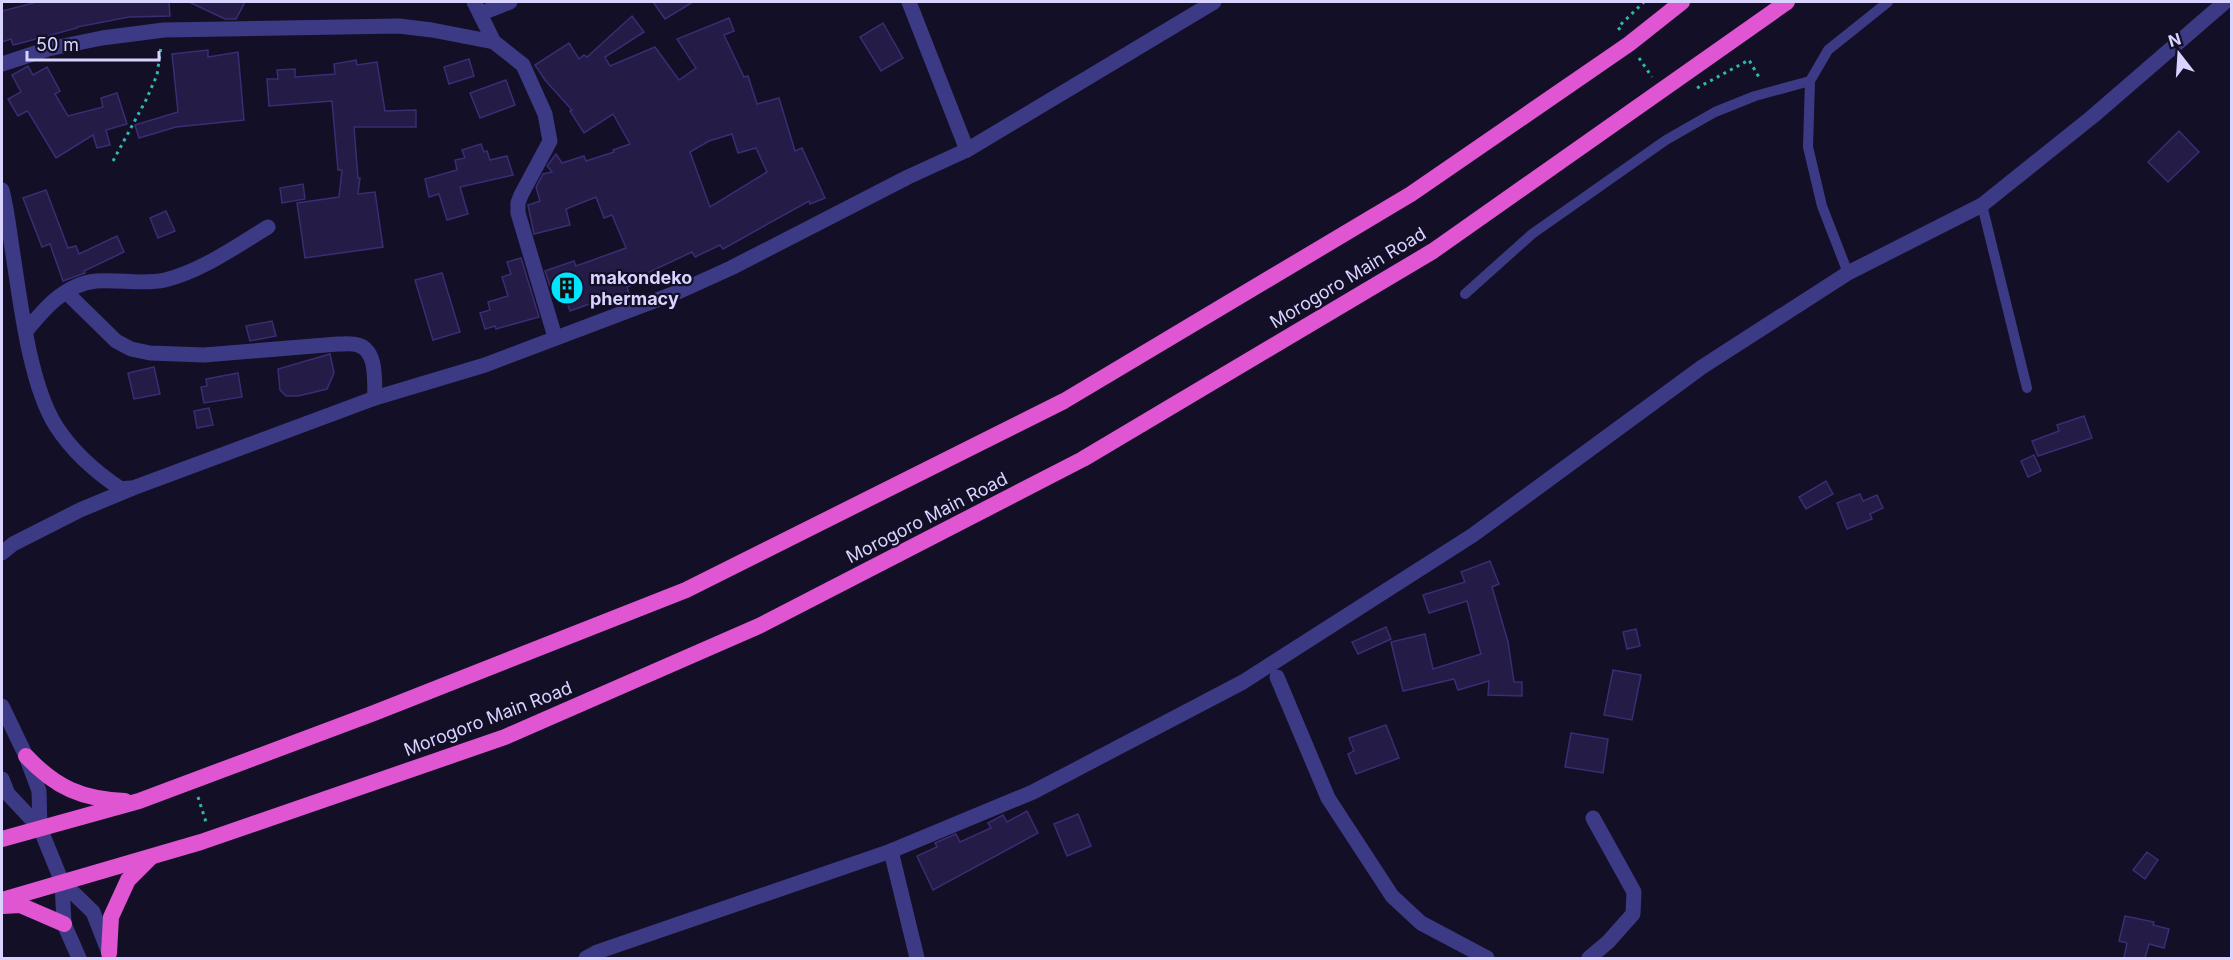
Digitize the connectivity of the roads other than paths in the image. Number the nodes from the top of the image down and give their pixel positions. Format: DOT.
graph roads {
  1 [pos="510,2"];
  2 [pos="909,2"];
  3 [pos="1214,2"];
  4 [pos="1682,2"];
  5 [pos="1787,2"];
  6 [pos="1888,2"];
  7 [pos="2225,2"];
  8 [pos="478,8"];
  9 [pos="494,42"];
  10 [pos="2,64"];
  11 [pos="1810,81"];
  12 [pos="967,150"];
  13 [pos="2,190"];
  14 [pos="1982,205"];
  15 [pos="268,227"];
  16 [pos="1848,273"];
  17 [pos="66,292"];
  18 [pos="1465,294"];
  19 [pos="26,331"];
  20 [pos="555,337"];
  21 [pos="2027,388"];
  22 [pos="375,398"];
  23 [pos="133,488"];
  24 [pos="2,553"];
  25 [pos="1277,677"];
  26 [pos="2,706"];
  27 [pos="26,756"];
  28 [pos="2,779"];
  29 [pos="139,801"];
  30 [pos="1593,818"];
  31 [pos="40,828"];
  32 [pos="2,839"];
  33 [pos="891,851"];
  34 [pos="152,856"];
  35 [pos="62,882"];
  36 [pos="2,900"];
  37 [pos="2,906"];
  38 [pos="64,924"];
  39 [pos="110,956"];
  40 [pos="79,958"];
  41 [pos="586,958"];
  42 [pos="918,958"];
  43 [pos="1486,958"];
  44 [pos="1589,958"];
  1 -- 8 [label="street"];
  2 -- 12 [label="street"];
  3 -- 12 [label="street"];
  4 -- 29 [label="highway"];
  5 -- 34 [label="highway, Morogoro Main Road"];
  6 -- 11 [label="lane"];
  7 -- 14 [label="street"];
  8 -- 9 [label="street"];
  9 -- 10 [label="street"];
  9 -- 20 [label="street"];
  11 -- 16 [label="lane"];
  11 -- 18 [label="lane"];
  12 -- 20 [label="street"];
  13 -- 19 [label="street"];
  14 -- 16 [label="street"];
  14 -- 21 [label="lane"];
  15 -- 17 [label="street"];
  16 -- 33 [label="street"];
  17 -- 19 [label="street"];
  17 -- 22 [label="street"];
  19 -- 23 [label="street"];
  20 -- 22 [label="street"];
  22 -- 23 [label="street"];
  23 -- 24 [label="street"];
  25 -- 43 [label="street"];
  26 -- 27 [label="street"];
  27 -- 29 [label="highway"];
  27 -- 31 [label="street"];
  28 -- 31 [label="street"];
  29 -- 31 [label="highway"];
  30 -- 44 [label="street"];
  31 -- 32 [label="highway"];
  31 -- 35 [label="street"];
  33 -- 41 [label="street"];
  33 -- 42 [label="street"];
  34 -- 35 [label="highway, Morogoro Main Road"];
  34 -- 39 [label="highway"];
  35 -- 36 [label="highway, Morogoro Main Road"];
  35 -- 38 [label="street"];
  35 -- 39 [label="street"];
  37 -- 38 [label="highway"];
  38 -- 40 [label="street"];
}
